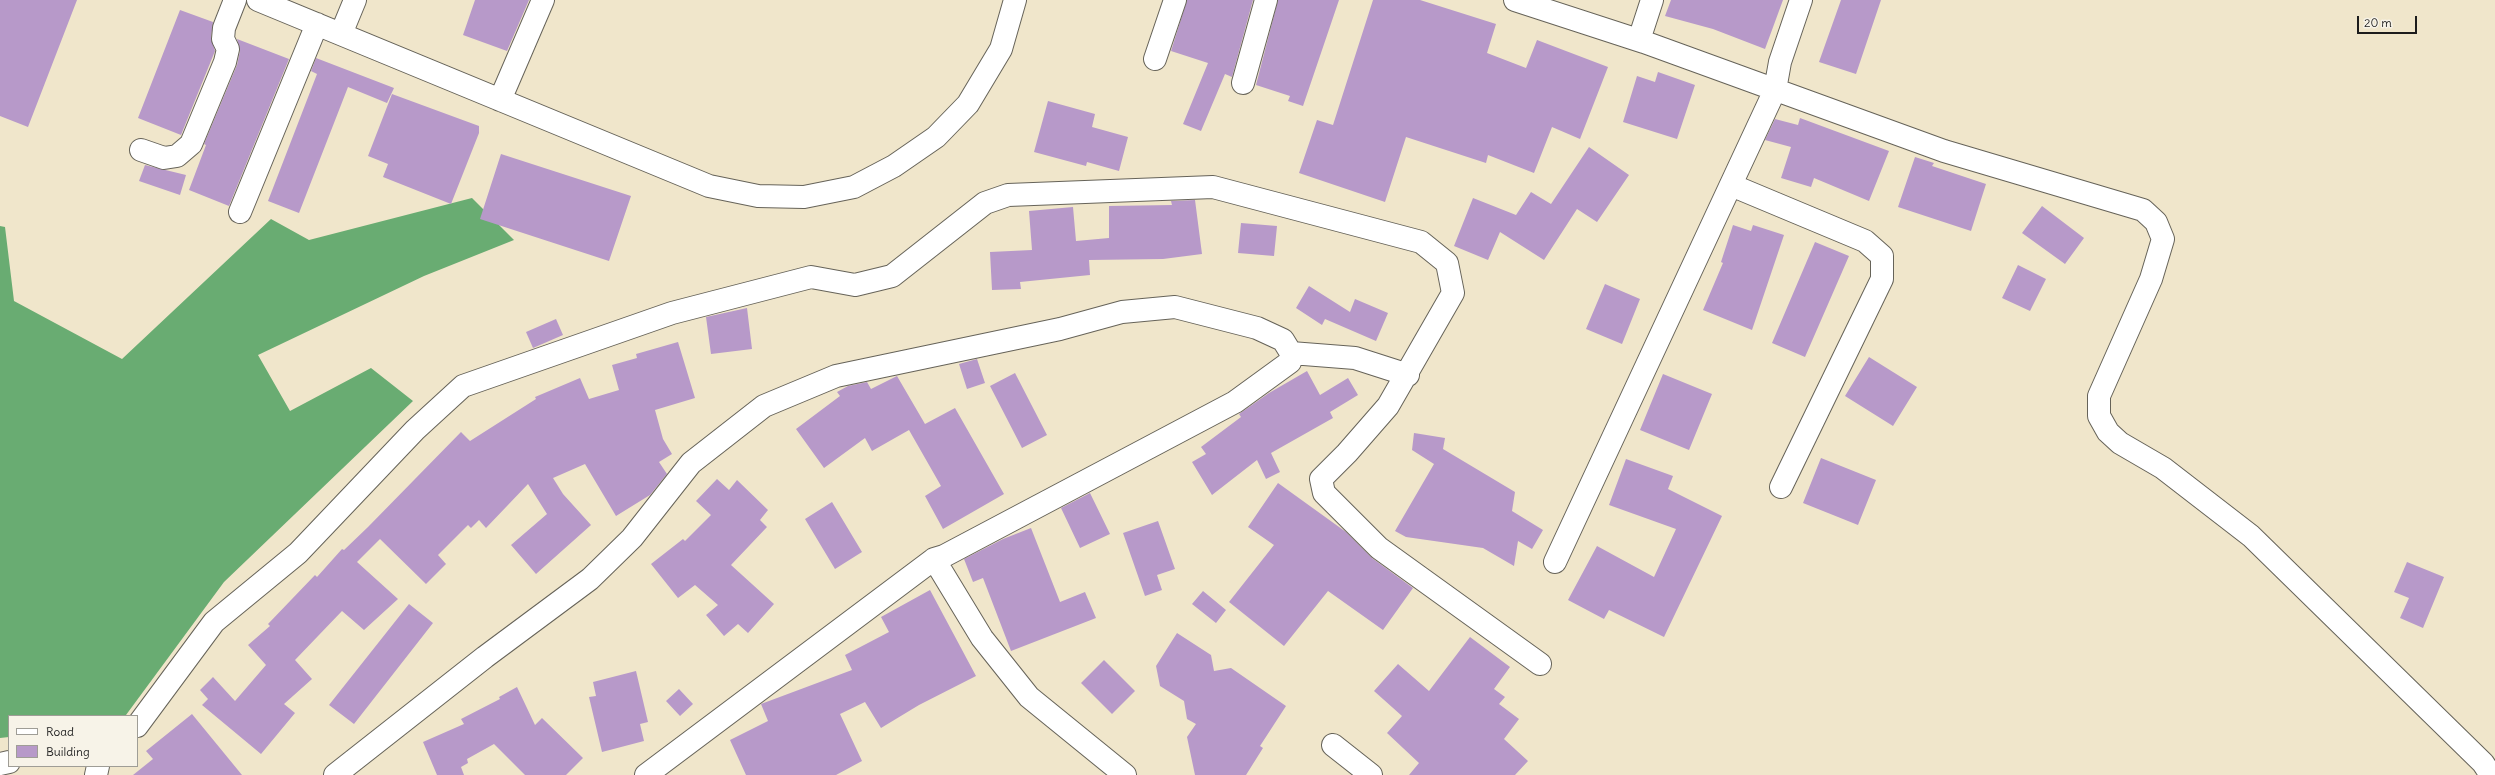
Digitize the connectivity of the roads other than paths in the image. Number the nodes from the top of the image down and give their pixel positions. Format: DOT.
graph roads {
  1 [pos="235,0"];
  2 [pos="258,0"];
  3 [pos="355,0"];
  4 [pos="543,0"];
  5 [pos="1016,0"];
  6 [pos="1175,0"];
  7 [pos="1266,0"];
  8 [pos="1515,0"];
  9 [pos="1652,0"];
  10 [pos="1801,0"];
  11 [pos="317,24"];
  12 [pos="342,34"];
  13 [pos="1639,40"];
  14 [pos="1155,59"];
  15 [pos="1243,82"];
  16 [pos="1775,90"];
  17 [pos="500,100"];
  18 [pos="140,150"];
  19 [pos="1730,185"];
  20 [pos="240,212"];
  21 [pos="1291,353"];
  22 [pos="1408,375"];
  23 [pos="1780,487"];
  24 [pos="934,559"];
  25 [pos="1555,562"];
  26 [pos="1540,664"];
  27 [pos="138,725"];
  28 [pos="1333,745"];
  29 [pos="335,775"];
  30 [pos="646,775"];
  31 [pos="1126,775"];
  32 [pos="1371,775"];
  33 [pos="2491,775"];
  1 -- 18 [label="street"];
  2 -- 11 [label="street"];
  3 -- 12 [label="street"];
  4 -- 17 [label="street"];
  5 -- 17 [label="street"];
  6 -- 14 [label="street"];
  7 -- 15 [label="street"];
  8 -- 13 [label="street"];
  9 -- 13 [label="street"];
  10 -- 16 [label="street"];
  11 -- 12 [label="street"];
  11 -- 20 [label="street"];
  12 -- 17 [label="street"];
  13 -- 16 [label="street"];
  16 -- 19 [label="street"];
  16 -- 33 [label="street"];
  19 -- 23 [label="street"];
  19 -- 25 [label="street"];
  21 -- 22 [label="street"];
  21 -- 24 [label="street"];
  21 -- 29 [label="street"];
  22 -- 26 [label="street"];
  22 -- 27 [label="street"];
  24 -- 30 [label="street"];
  24 -- 31 [label="street"];
  28 -- 32 [label="street"];
}
